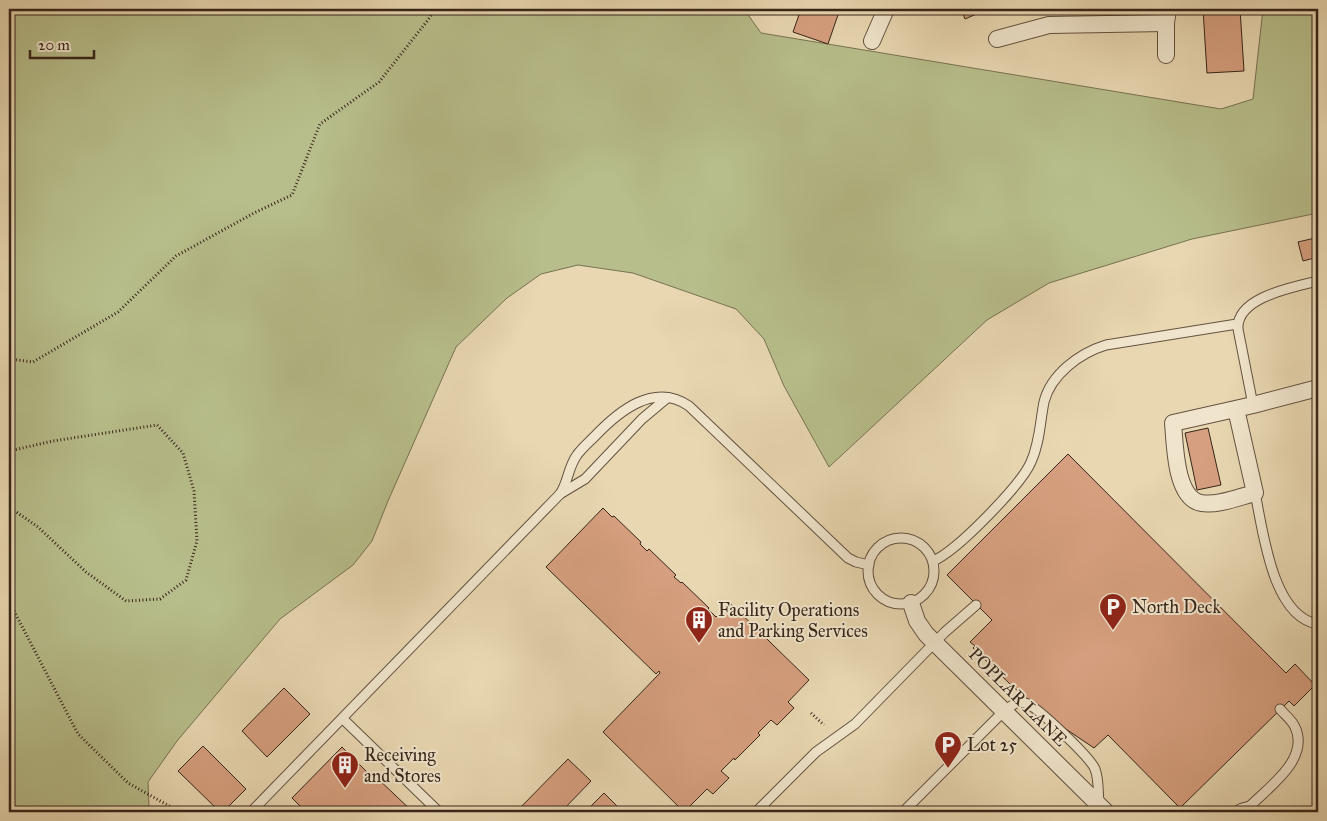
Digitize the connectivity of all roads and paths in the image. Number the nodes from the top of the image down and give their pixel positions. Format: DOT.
graph roads {
  1 [pos="435,9"];
  2 [pos="886,9"];
  3 [pos="1167,16"];
  4 [pos="997,39"];
  5 [pos="872,41"];
  6 [pos="1166,55"];
  7 [pos="1318,281"];
  8 [pos="1237,324"];
  9 [pos="9,359"];
  10 [pos="1318,388"];
  11 [pos="667,398"];
  12 [pos="1252,405"];
  13 [pos="1236,409"];
  14 [pos="9,451"];
  15 [pos="560,494"];
  16 [pos="1255,494"];
  17 [pos="9,507"];
  18 [pos="933,561"];
  19 [pos="868,565"];
  20 [pos="911,603"];
  21 [pos="976,605"];
  22 [pos="9,606"];
  23 [pos="1318,624"];
  24 [pos="935,643"];
  25 [pos="1280,710"];
  26 [pos="1004,711"];
  27 [pos="811,713"];
  28 [pos="343,719"];
  29 [pos="824,725"];
  30 [pos="1102,809"];
  31 [pos="1249,809"];
  32 [pos="180,812"];
  33 [pos="251,812"];
  34 [pos="439,812"];
  35 [pos="756,812"];
  36 [pos="903,812"];
  37 [pos="1235,812"];
  1 -- 9 [label="path"];
  2 -- 5 [label="street"];
  3 -- 4 [label="street"];
  3 -- 6 [label="street"];
  7 -- 8 [label="lane"];
  8 -- 12 [label="lane"];
  8 -- 18 [label="lane"];
  10 -- 12 [label="street"];
  11 -- 15 [label="lane"];
  11 -- 15 [label="lane"];
  11 -- 19 [label="lane"];
  12 -- 13 [label="street"];
  13 -- 16 [label="street"];
  13 -- 16 [label="street"];
  14 -- 17 [label="path"];
  15 -- 28 [label="lane"];
  16 -- 23 [label="lane"];
  18 -- 19 [label="lane"];
  18 -- 20 [label="lane"];
  19 -- 20 [label="lane"];
  20 -- 24 [label="street, POPLAR LANE"];
  21 -- 24 [label="lane"];
  22 -- 32 [label="path"];
  24 -- 26 [label="street, POPLAR LANE"];
  24 -- 35 [label="lane"];
  25 -- 31 [label="lane"];
  26 -- 30 [label="street, POPLAR LANE"];
  26 -- 30 [label="lane"];
  26 -- 36 [label="lane"];
  27 -- 29 [label="path"];
  28 -- 33 [label="lane"];
  28 -- 34 [label="lane"];
  31 -- 37 [label="lane"];
}
